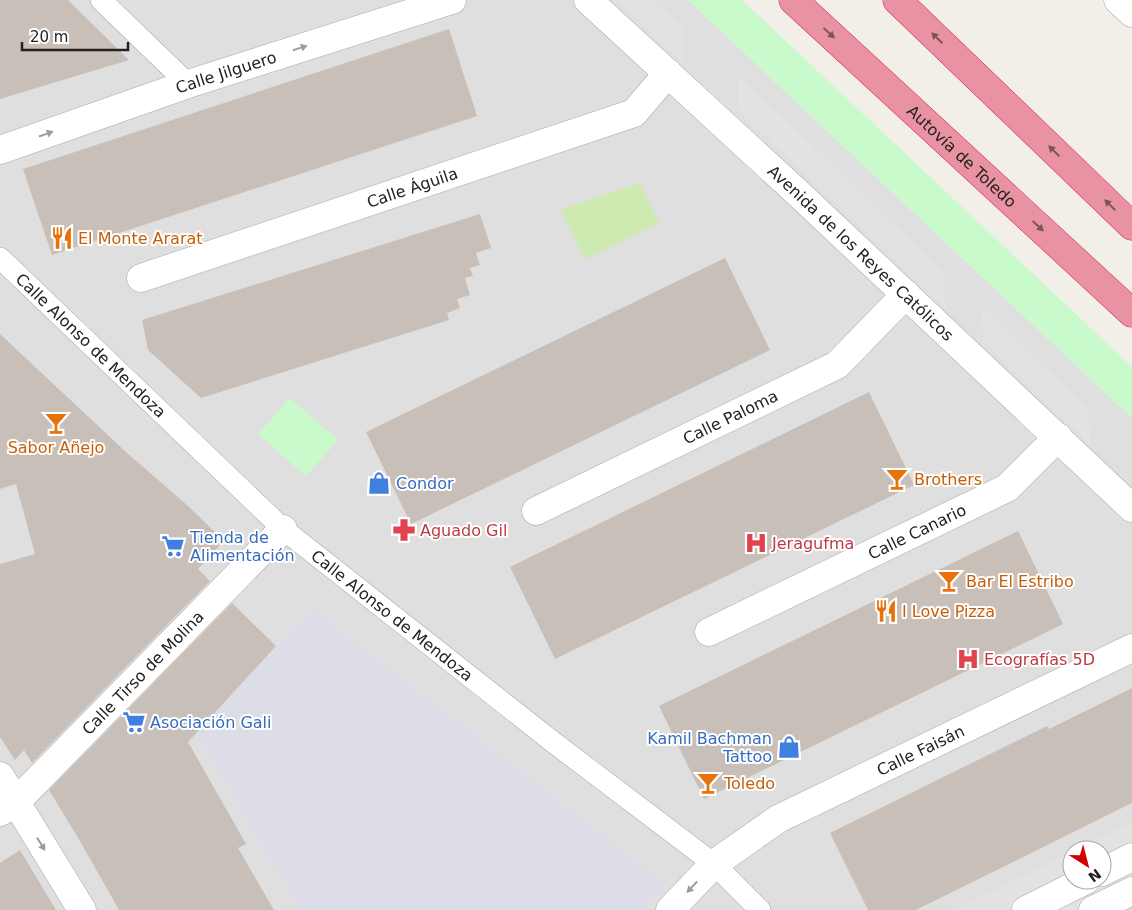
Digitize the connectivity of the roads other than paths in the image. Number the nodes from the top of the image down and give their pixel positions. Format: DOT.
graph roads {
  1 [pos="101,0"];
  2 [pos="452,0"];
  3 [pos="588,0"];
  4 [pos="793,0"];
  5 [pos="897,0"];
  6 [pos="1118,0"];
  7 [pos="1132,13"];
  8 [pos="668,73"];
  9 [pos="188,84"];
  10 [pos="0,150"];
  11 [pos="1132,226"];
  12 [pos="0,258"];
  13 [pos="141,278"];
  14 [pos="906,294"];
  15 [pos="1132,313"];
  16 [pos="1058,437"];
  17 [pos="1132,508"];
  18 [pos="536,511"];
  19 [pos="283,529"];
  20 [pos="709,632"];
  21 [pos="1132,648"];
  22 [pos="0,776"];
  23 [pos="8,807"];
  24 [pos="1132,857"];
  25 [pos="714,864"];
  26 [pos="1112,867"];
  27 [pos="1066,890"];
  28 [pos="1132,891"];
  29 [pos="82,910"];
  30 [pos="670,910"];
  31 [pos="760,910"];
  32 [pos="1026,910"];
  33 [pos="1093,910"];
  1 -- 9 [label="street"];
  9 -- 2 [label="street, Calle Jilguero, one-way"];
  3 -- 8 [label="street, Avenida de los Reyes Católicos"];
  4 -- 15 [label="highway, Autovía de Toledo, one-way"];
  11 -- 5 [label="highway, one-way"];
  6 -- 7 [label="street"];
  8 -- 13 [label="street, Calle Águila"];
  8 -- 14 [label="street, Avenida de los Reyes Católicos"];
  10 -- 9 [label="street, Calle Jilguero, one-way"];
  12 -- 19 [label="street, Calle Alonso de Mendoza"];
  14 -- 16 [label="street, Avenida de los Reyes Católicos"];
  14 -- 18 [label="street, Calle Paloma"];
  16 -- 17 [label="street, Avenida de los Reyes Católicos"];
  16 -- 20 [label="street, Calle Canario"];
  19 -- 23 [label="street, Calle Tirso de Molina"];
  19 -- 25 [label="street, Calle Alonso de Mendoza"];
  21 -- 25 [label="street, Calle Faisán"];
  22 -- 23 [label="street"];
  23 -- 29 [label="street, one-way"];
  24 -- 26 [label="street"];
  25 -- 30 [label="street, Calle Faisán, one-way"];
  25 -- 31 [label="street, Calle Alonso de Mendoza"];
  27 -- 32 [label="street"];
  28 -- 33 [label="street"];
}
